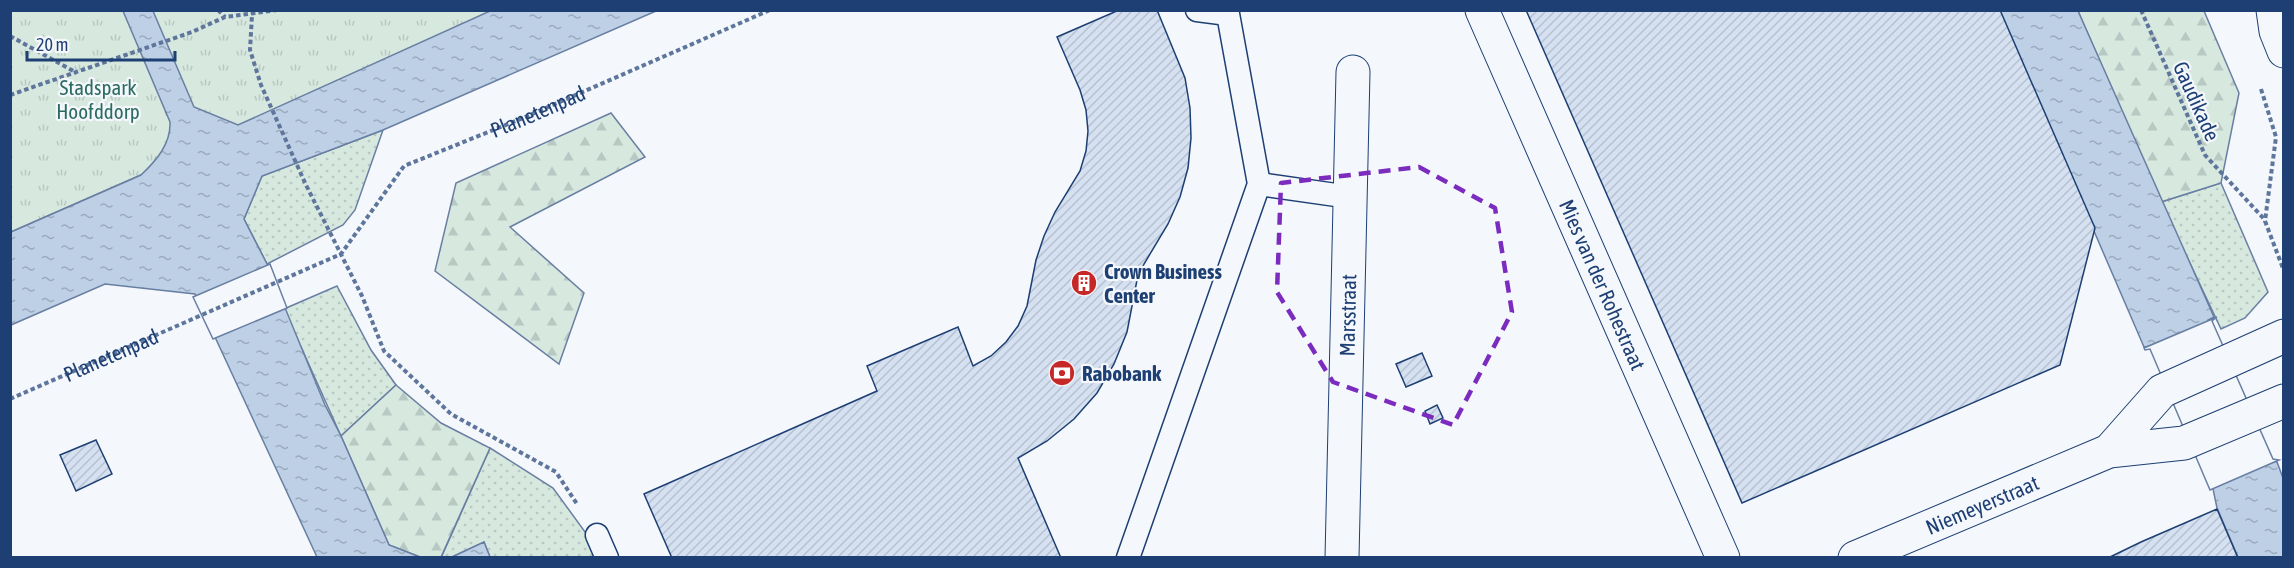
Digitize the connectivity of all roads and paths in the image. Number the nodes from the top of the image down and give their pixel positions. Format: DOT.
graph roads {
  1 [pos="218,10"];
  2 [pos="277,10"];
  3 [pos="770,10"];
  4 [pos="1197,10"];
  5 [pos="1482,10"];
  6 [pos="2141,10"];
  7 [pos="2273,10"];
  8 [pos="253,13"];
  9 [pos="225,17"];
  10 [pos="10,36"];
  11 [pos="2283,51"];
  12 [pos="1353,72"];
  13 [pos="78,73"];
  14 [pos="2260,85"];
  15 [pos="10,95"];
  16 [pos="1259,184"];
  17 [pos="1350,197"];
  18 [pos="2265,221"];
  19 [pos="341,254"];
  20 [pos="2282,260"];
  21 [pos="2283,271"];
  22 [pos="2283,336"];
  23 [pos="10,399"];
  24 [pos="2270,406"];
  25 [pos="2109,452"];
  26 [pos="597,535"];
  27 [pos="607,558"];
  28 [pos="1128,558"];
  29 [pos="1342,558"];
  30 [pos="1723,558"];
  31 [pos="1855,558"];
  1 -- 9 [label="path"];
  2 -- 8 [label="path"];
  3 -- 19 [label="path, Planetenpad"];
  4 -- 16 [label="lane"];
  5 -- 30 [label="street, Mies van der Rohestraat"];
  6 -- 18 [label="path, Gaudikade"];
  7 -- 11 [label="street"];
  8 -- 9 [label="path"];
  8 -- 19 [label="path"];
  9 -- 13 [label="path"];
  10 -- 13 [label="path"];
  12 -- 17 [label="street, Marsstraat"];
  13 -- 15 [label="path"];
  14 -- 18 [label="path"];
  16 -- 17 [label="lane"];
  16 -- 28 [label="lane"];
  17 -- 29 [label="street, Marsstraat"];
  18 -- 20 [label="path"];
  19 -- 23 [label="path, Planetenpad"];
  19 -- 26 [label="path"];
  20 -- 21 [label="path"];
  22 -- 25 [label="street, Niemeyerstraat"];
  24 -- 25 [label="street, Niemeyerstraat"];
  25 -- 31 [label="street, Niemeyerstraat"];
  26 -- 27 [label="lane"];
}
